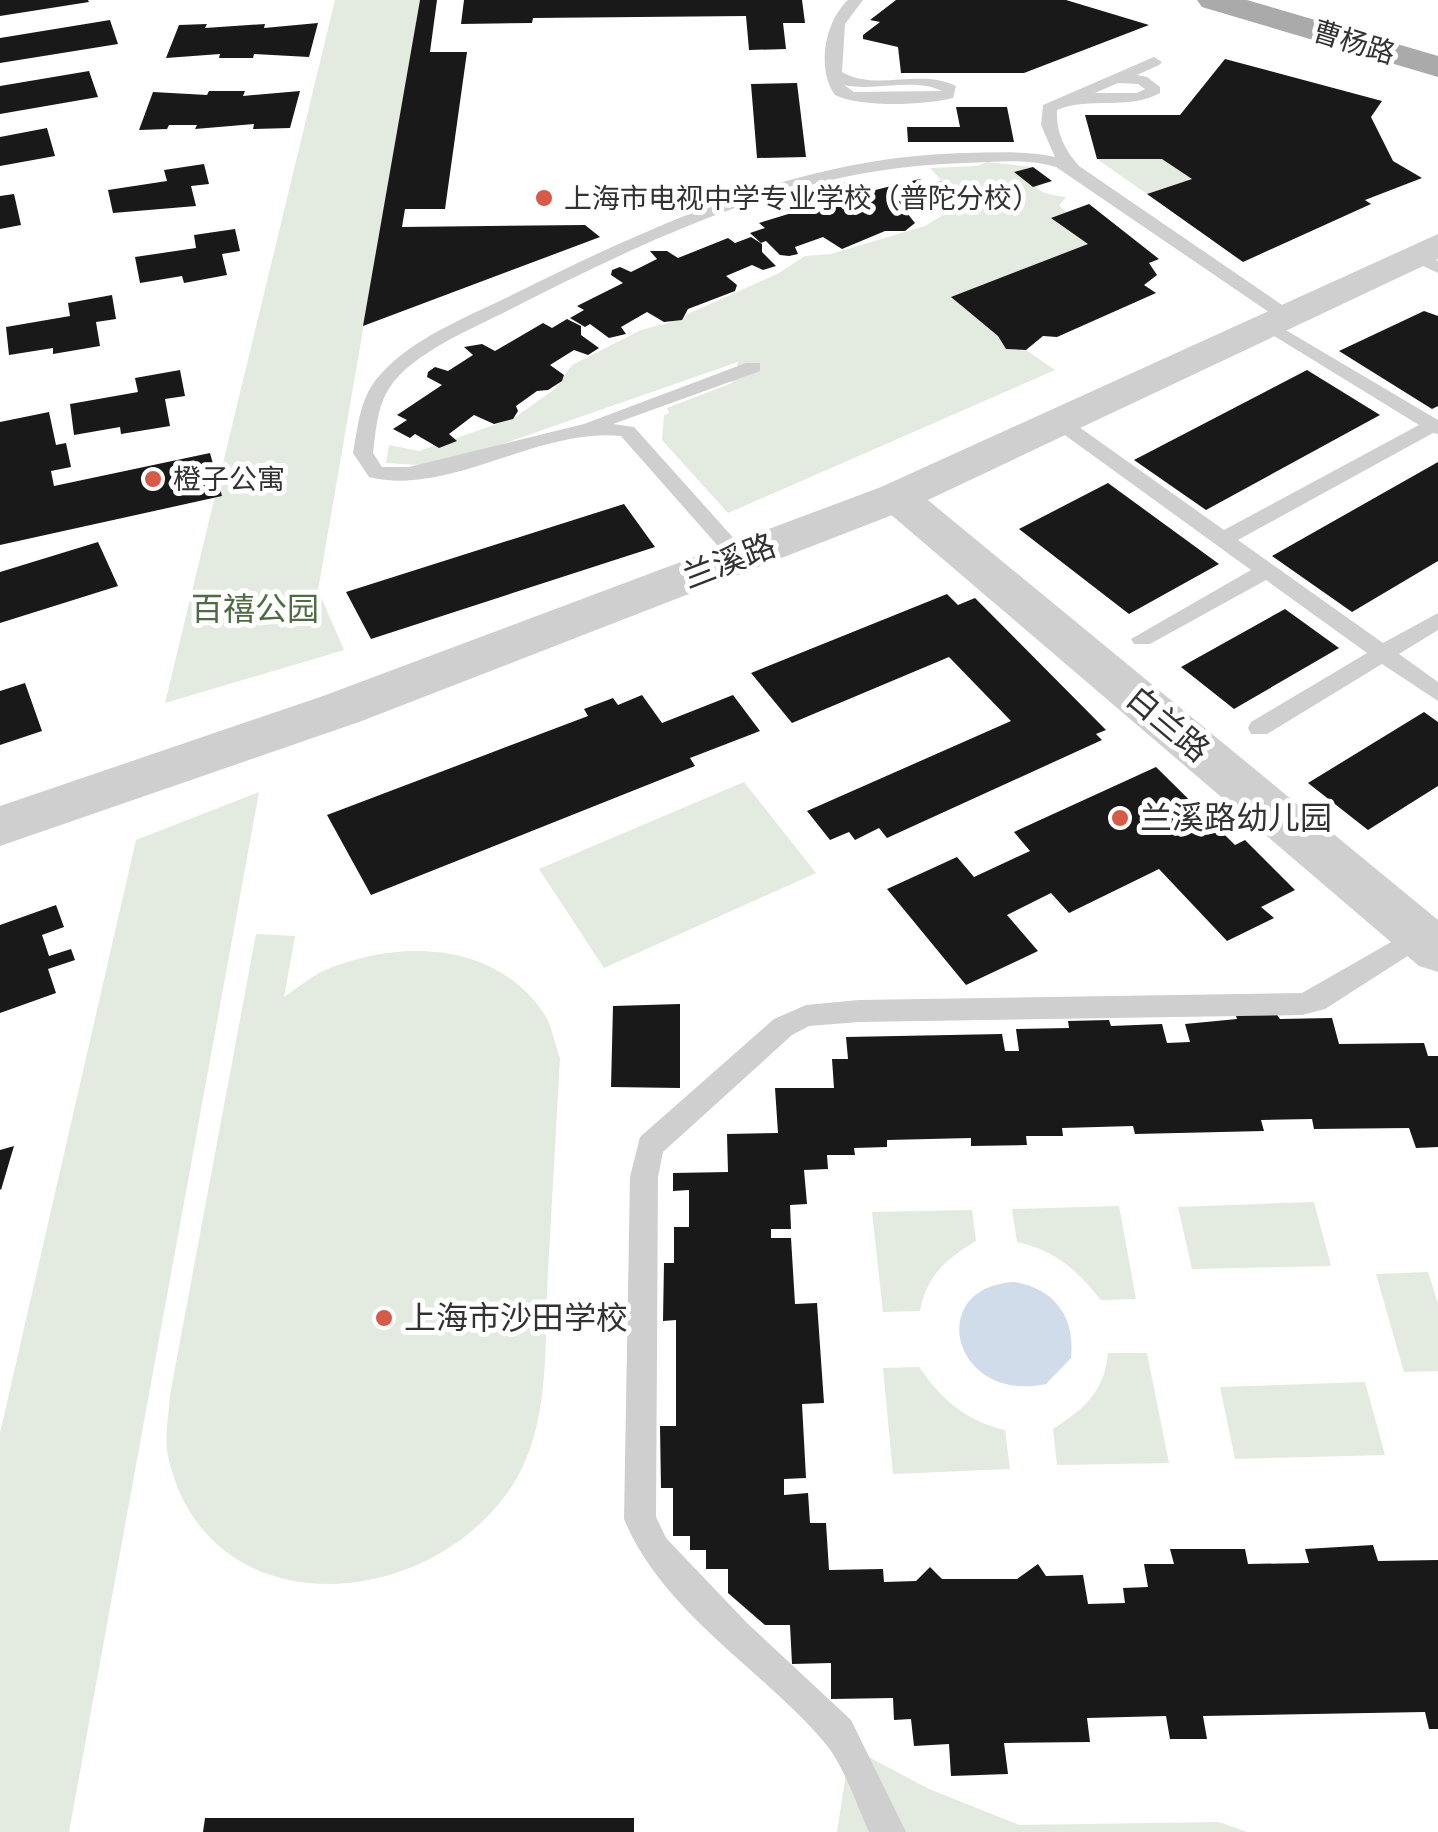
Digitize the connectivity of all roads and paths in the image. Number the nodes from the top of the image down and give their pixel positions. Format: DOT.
graph roads {
  1 [pos="856,0"];
  2 [pos="1213,0"];
  3 [pos="1318,0"];
  4 [pos="1422,30"];
  5 [pos="1154,62"];
  6 [pos="1438,66"];
  7 [pos="836,75"];
  8 [pos="1106,82"];
  9 [pos="1058,102"];
  10 [pos="1052,137"];
  11 [pos="1020,157"];
  12 [pos="1073,169"];
  13 [pos="1430,256"];
  14 [pos="1276,319"];
  15 [pos="754,368"];
  16 [pos="656,402"];
  17 [pos="1058,421"];
  18 [pos="585,427"];
  19 [pos="1435,427"];
  20 [pos="640,442"];
  21 [pos="897,497"];
  22 [pos="1223,539"];
  23 [pos="739,557"];
  24 [pos="1267,570"];
  25 [pos="1438,620"];
  26 [pos="1142,639"];
  27 [pos="1383,653"];
  28 [pos="1438,693"];
  29 [pos="1259,728"];
  30 [pos="0,826"];
  31 [pos="1429,944"];
  32 [pos="888,1832"];
  1 -- 7 [label="lane"];
  2 -- 6 [label="main road, 曹杨路"];
  3 -- 4 [label="main road, 曹杨路"];
  5 -- 8 [label="lane"];
  7 -- 7 [label="lane"];
  8 -- 9 [label="lane"];
  8 -- 9 [label="lane"];
  9 -- 10 [label="lane"];
  10 -- 11 [label="lane"];
  10 -- 12 [label="lane"];
  11 -- 12 [label="lane"];
  11 -- 18 [label="lane"];
  12 -- 14 [label="lane"];
  13 -- 14 [label="street, 兰溪路"];
  14 -- 17 [label="street, 兰溪路"];
  14 -- 19 [label="lane"];
  15 -- 16 [label="lane"];
  16 -- 18 [label="lane"];
  16 -- 20 [label="lane"];
  17 -- 21 [label="street, 兰溪路"];
  17 -- 22 [label="lane"];
  18 -- 20 [label="lane"];
  19 -- 22 [label="lane"];
  20 -- 23 [label="lane"];
  21 -- 23 [label="street, 兰溪路"];
  21 -- 31 [label="street, 白兰路"];
  22 -- 24 [label="lane"];
  23 -- 30 [label="street, 兰溪路"];
  24 -- 26 [label="lane"];
  24 -- 27 [label="lane"];
  25 -- 27 [label="lane"];
  27 -- 28 [label="lane"];
  27 -- 29 [label="lane"];
  31 -- 32 [label="lane"];
}
